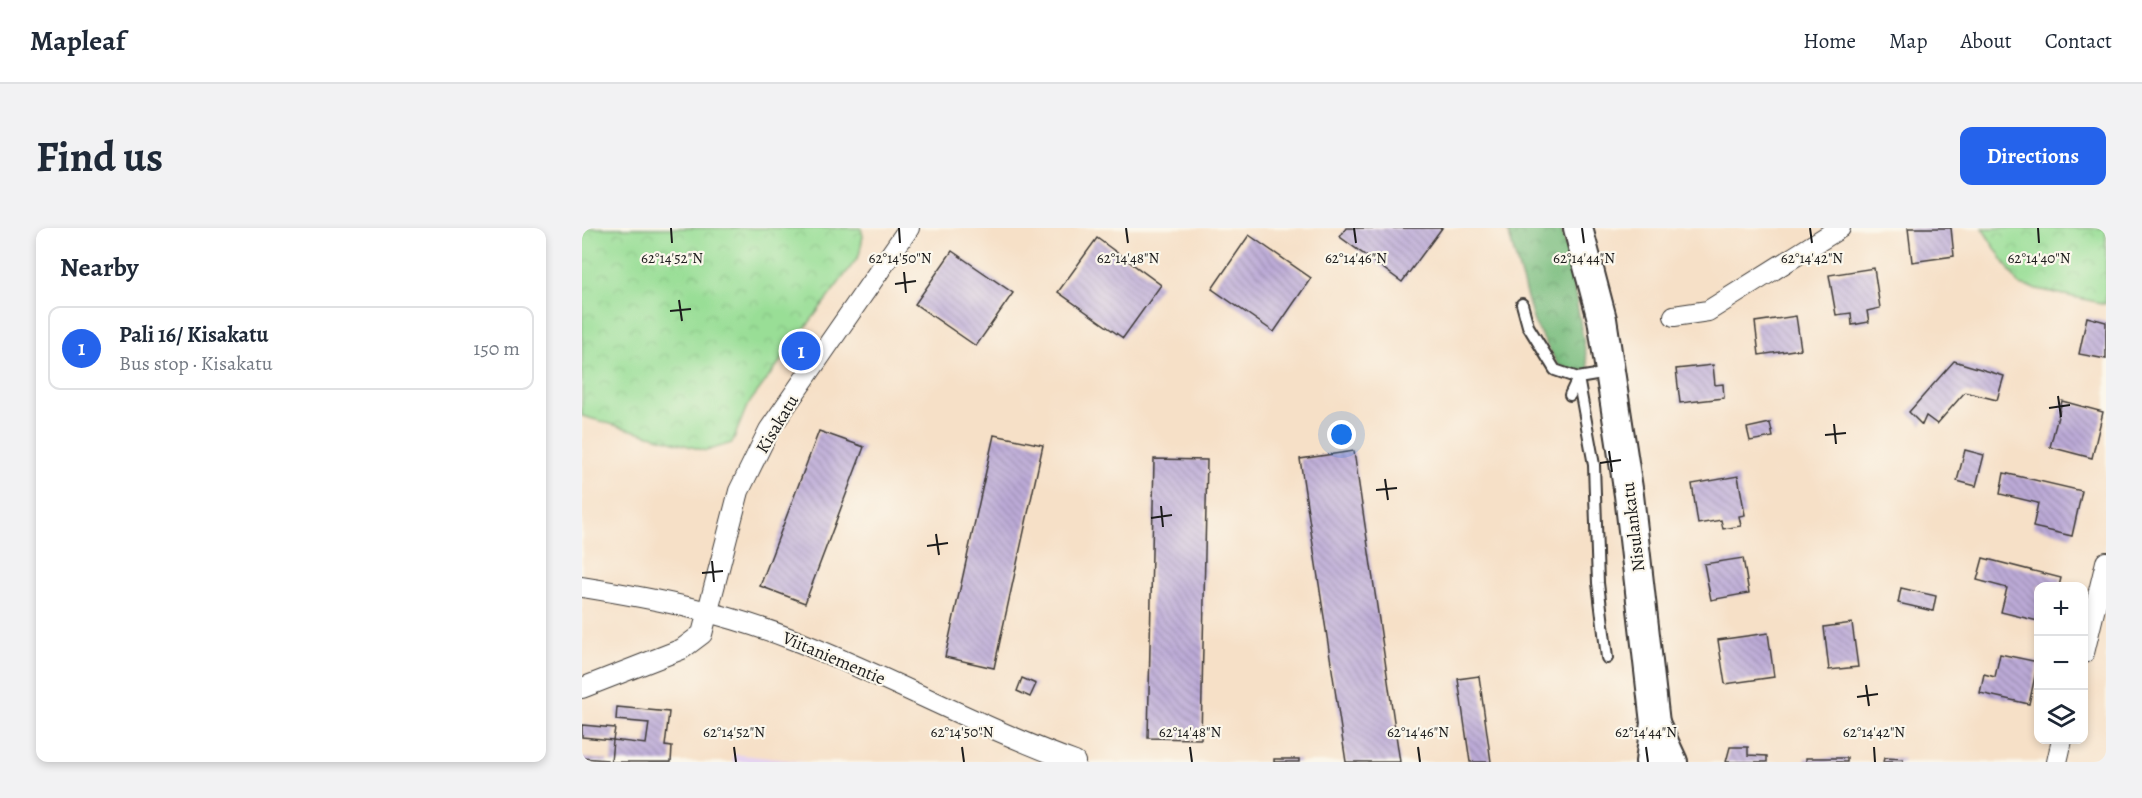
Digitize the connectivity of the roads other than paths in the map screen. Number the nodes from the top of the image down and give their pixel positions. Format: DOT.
graph roads {
  1 [pos="909,228"];
  2 [pos="1578,228"];
  3 [pos="1840,228"];
  4 [pos="1522,304"];
  5 [pos="1674,316"];
  6 [pos="1611,372"];
  7 [pos="1578,378"];
  8 [pos="1570,395"];
  9 [pos="2106,562"];
  10 [pos="582,586"];
  11 [pos="709,611"];
  12 [pos="2088,636"];
  13 [pos="1607,658"];
  14 [pos="582,688"];
  15 [pos="1655,723"];
  16 [pos="2061,744"];
  17 [pos="1075,762"];
  18 [pos="1650,762"];
  19 [pos="1673,762"];
  20 [pos="2057,762"];
  1 -- 11 [label="street, Kisakatu"];
  2 -- 6 [label="main road, Nisulankatu"];
  3 -- 5 [label="street"];
  4 -- 7 [label="lane"];
  6 -- 7 [label="lane"];
  6 -- 15 [label="main road, Nisulankatu"];
  7 -- 8 [label="lane"];
  7 -- 13 [label="lane, Nisulankatu"];
  9 -- 12 [label="street"];
  10 -- 11 [label="street, Viitaniementie"];
  11 -- 14 [label="street, Kisakatu"];
  11 -- 17 [label="street, Viitaniementie"];
  15 -- 18 [label="main road, Nisulankatu"];
  15 -- 19 [label="main road, Nisulankatu"];
  16 -- 20 [label="street"];
}
